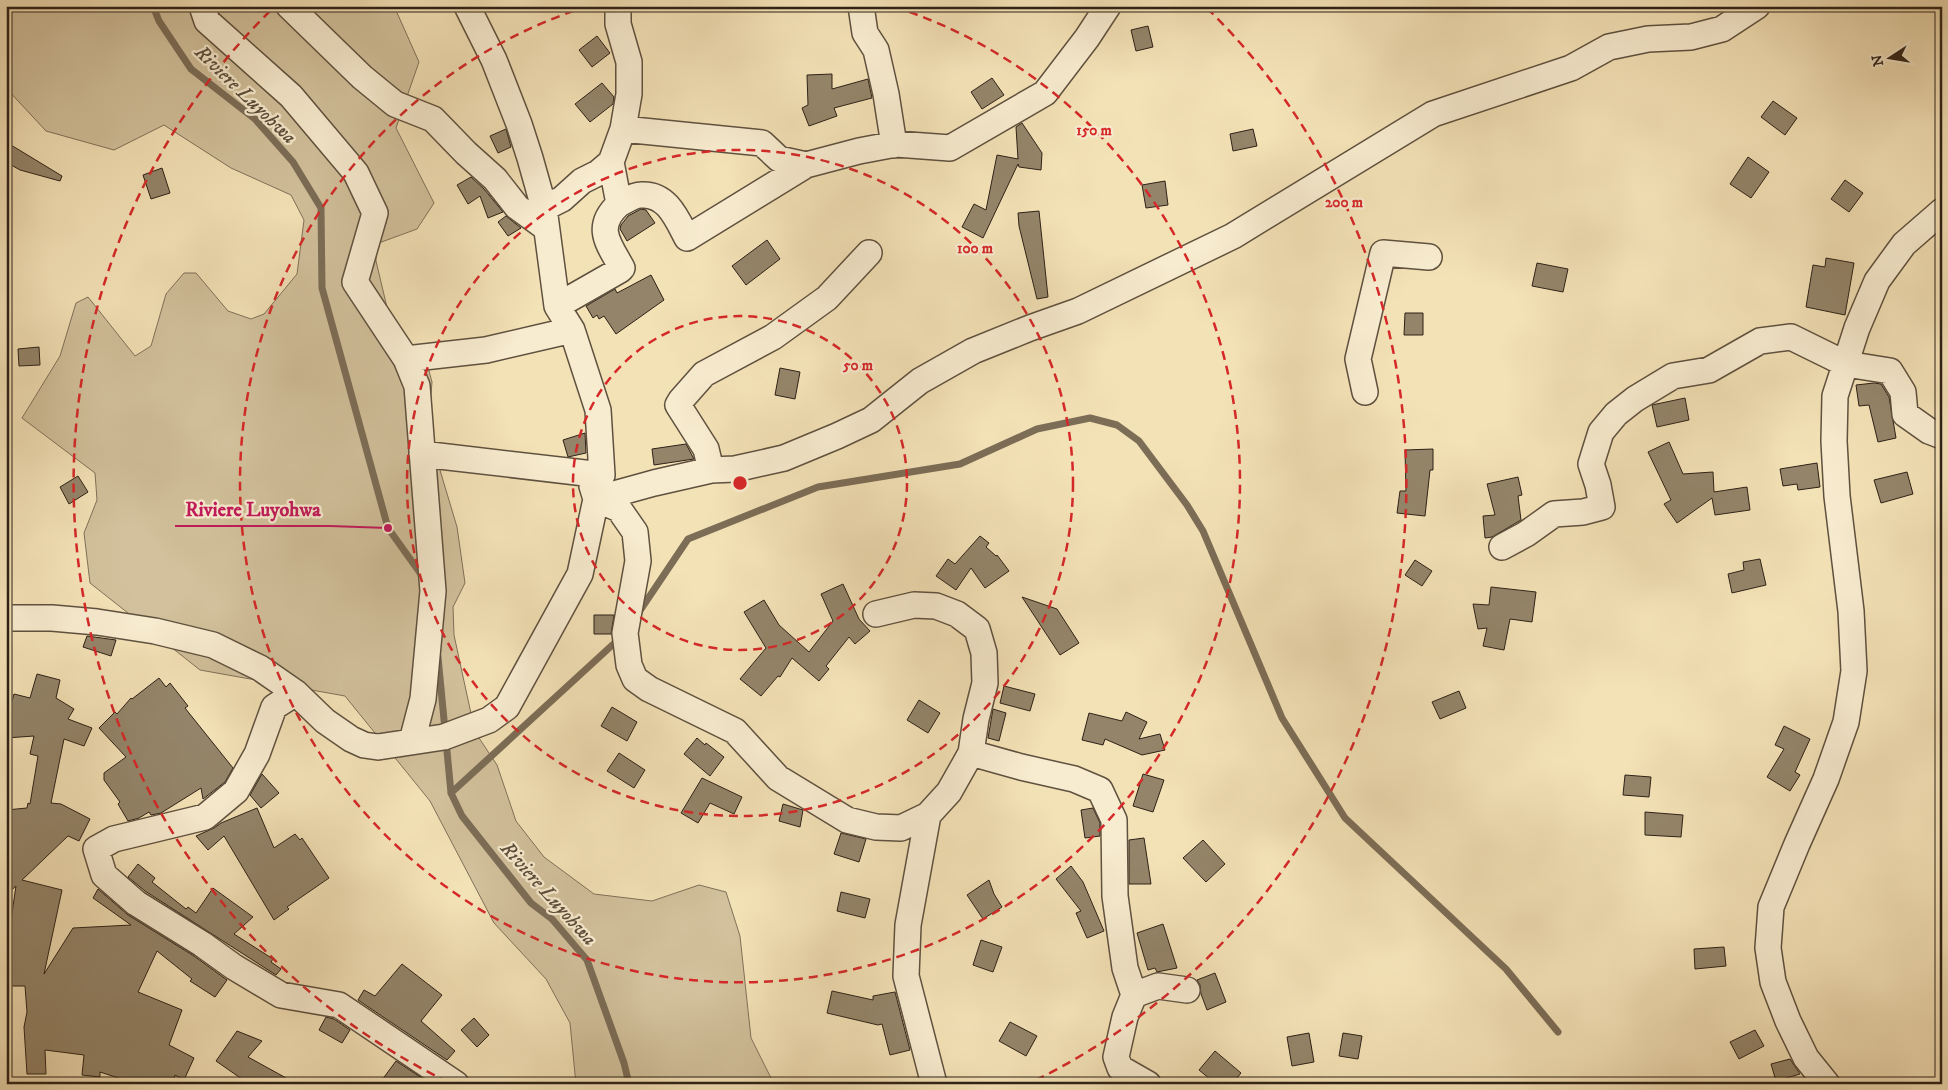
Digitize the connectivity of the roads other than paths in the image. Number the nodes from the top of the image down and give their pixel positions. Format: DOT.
graph roads {
  1 [pos="202,6"];
  2 [pos="288,6"];
  3 [pos="467,6"];
  4 [pos="618,6"];
  5 [pos="861,6"];
  6 [pos="1108,6"];
  7 [pos="1757,6"];
  8 [pos="623,129"];
  9 [pos="894,145"];
  10 [pos="611,162"];
  11 [pos="806,165"];
  12 [pos="618,204"];
  13 [pos="1942,211"];
  14 [pos="545,218"];
  15 [pos="869,253"];
  16 [pos="1429,257"];
  17 [pos="557,306"];
  18 [pos="572,330"];
  19 [pos="406,359"];
  20 [pos="1846,364"];
  21 [pos="1365,392"];
  22 [pos="1942,436"];
  23 [pos="422,454"];
  24 [pos="711,470"];
  25 [pos="602,475"];
  26 [pos="596,499"];
  27 [pos="1502,546"];
  28 [pos="876,614"];
  29 [pos="6,618"];
  30 [pos="296,693"];
  31 [pos="412,741"];
  32 [pos="971,753"];
  33 [pos="928,816"];
  34 [pos="1187,990"];
  35 [pos="1134,994"];
  36 [pos="456,1084"];
  37 [pos="934,1084"];
  38 [pos="1148,1084"];
  39 [pos="1827,1084"];
  1 -- 19 [label="street"];
  2 -- 14 [label="street"];
  3 -- 14 [label="street"];
  4 -- 8 [label="street"];
  5 -- 9 [label="street"];
  6 -- 9 [label="street"];
  7 -- 24 [label="street"];
  8 -- 10 [label="street"];
  8 -- 11 [label="street"];
  9 -- 11 [label="street"];
  10 -- 12 [label="street"];
  10 -- 14 [label="street"];
  11 -- 12 [label="street"];
  12 -- 17 [label="street"];
  13 -- 20 [label="street"];
  14 -- 17 [label="street"];
  15 -- 24 [label="street"];
  16 -- 21 [label="street"];
  17 -- 18 [label="street"];
  18 -- 19 [label="street"];
  18 -- 25 [label="street"];
  19 -- 23 [label="street"];
  20 -- 22 [label="street"];
  20 -- 27 [label="street"];
  20 -- 39 [label="street"];
  23 -- 25 [label="street"];
  23 -- 31 [label="street"];
  24 -- 26 [label="street"];
  25 -- 26 [label="street"];
  26 -- 31 [label="street"];
  26 -- 33 [label="street"];
  28 -- 32 [label="street"];
  29 -- 30 [label="street"];
  30 -- 31 [label="street"];
  30 -- 36 [label="street"];
  32 -- 33 [label="street"];
  32 -- 35 [label="street"];
  33 -- 37 [label="street"];
  34 -- 35 [label="street"];
  35 -- 38 [label="street"];
}
